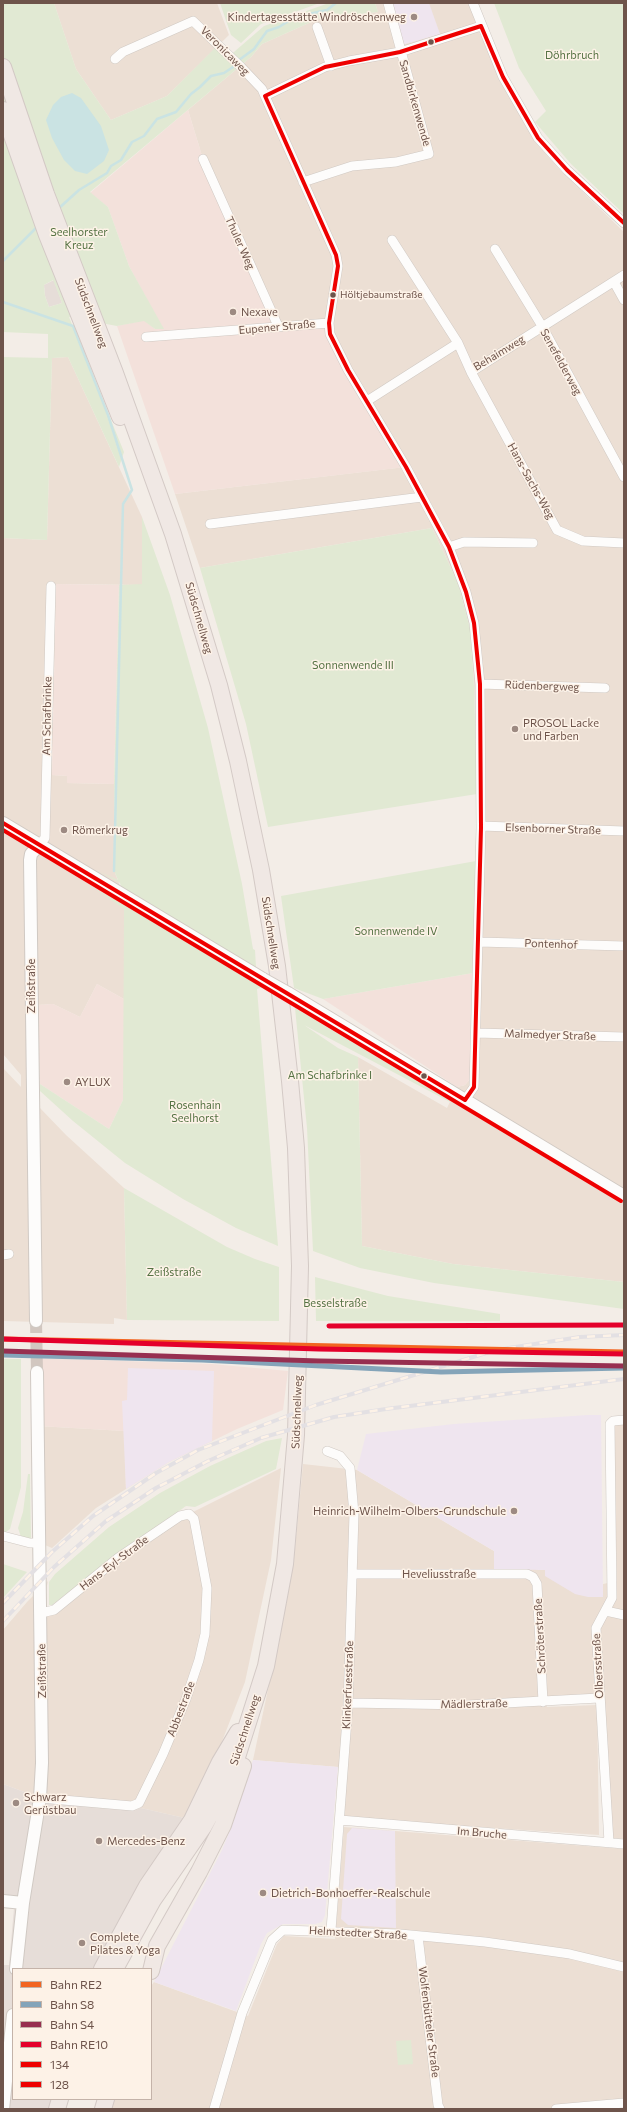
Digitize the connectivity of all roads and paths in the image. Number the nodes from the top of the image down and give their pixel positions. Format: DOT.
graph roads {
  1 [pos="388,3"];
  2 [pos="473,3"];
  3 [pos="481,26"];
  4 [pos="317,27"];
  5 [pos="400,52"];
  6 [pos="115,59"];
  7 [pos="331,66"];
  8 [pos="3,67"];
  9 [pos="265,96"];
  10 [pos="3,110"];
  11 [pos="203,159"];
  12 [pos="303,182"];
  13 [pos="41,198"];
  14 [pos="624,223"];
  15 [pos="392,240"];
  16 [pos="495,249"];
  17 [pos="624,275"];
  18 [pos="614,282"];
  19 [pos="79,299"];
  20 [pos="624,300"];
  21 [pos="329,322"];
  22 [pos="278,326"];
  23 [pos="542,326"];
  24 [pos="146,336"];
  25 [pos="458,342"];
  26 [pos="471,372"];
  27 [pos="367,401"];
  28 [pos="624,477"];
  29 [pos="422,497"];
  30 [pos="210,524"];
  31 [pos="533,543"];
  32 [pos="624,543"];
  33 [pos="449,547"];
  34 [pos="51,586"];
  35 [pos="480,684"];
  36 [pos="605,688"];
  37 [pos="3,823"];
  38 [pos="481,826"];
  39 [pos="624,831"];
  40 [pos="39,845"];
  41 [pos="478,942"];
  42 [pos="624,946"];
  43 [pos="476,1032"];
  44 [pos="624,1037"];
  45 [pos="465,1100"];
  46 [pos="624,1196"];
  47 [pos="36,1321"];
  48 [pos="37,1372"];
  49 [pos="624,1420"];
  50 [pos="327,1451"];
  51 [pos="189,1514"];
  52 [pos="3,1536"];
  53 [pos="40,1543"];
  54 [pos="352,1574"];
  55 [pos="527,1574"];
  56 [pos="606,1611"];
  57 [pos="41,1613"];
  58 [pos="624,1615"];
  59 [pos="266,1666"];
  60 [pos="599,1698"];
  61 [pos="543,1702"];
  62 [pos="348,1703"];
  63 [pos="238,1732"];
  64 [pos="40,1798"];
  65 [pos="340,1820"];
  66 [pos="202,1825"];
  67 [pos="609,1842"];
  68 [pos="624,1844"];
  69 [pos="3,1902"];
  70 [pos="23,1903"];
  71 [pos="331,1930"];
  72 [pos="418,1936"];
  73 [pos="624,1967"];
  74 [pos="16,1968"];
  75 [pos="111,1968"];
  76 [pos="152,1968"];
  77 [pos="12,2024"];
  78 [pos="624,2103"];
  79 [pos="3,2109"];
  80 [pos="214,2109"];
  81 [pos="440,2109"];
  82 [pos="556,2109"];
  1 -- 5 [label="street, Sandbirkenwende"];
  2 -- 3 [label="street"];
  3 -- 5 [label="street"];
  3 -- 14 [label="street"];
  4 -- 7 [label="street"];
  5 -- 7 [label="street"];
  5 -- 12 [label="street, Sandbirkenwende"];
  6 -- 9 [label="street, Veronicaweg"];
  7 -- 9 [label="street"];
  8 -- 13 [label="highway, Südschnellweg"];
  9 -- 12 [label="street"];
  10 -- 13 [label="highway, Südschnellweg"];
  11 -- 22 [label="street, Thuler Weg"];
  12 -- 21 [label="street"];
  13 -- 19 [label="highway, Südschnellweg"];
  15 -- 25 [label="street"];
  16 -- 23 [label="street, Senefelderweg"];
  17 -- 18 [label="street, Behaimweg"];
  18 -- 20 [label="street"];
  18 -- 23 [label="street, Behaimweg"];
  19 -- 59 [label="highway, Südschnellweg"];
  19 -- 63 [label="highway, Südschnellweg"];
  21 -- 22 [label="street, Eupener Straße"];
  21 -- 27 [label="street, Eupener Straße"];
  22 -- 24 [label="street, Eupener Straße"];
  23 -- 26 [label="street, Behaimweg"];
  23 -- 28 [label="street, Senefelderweg"];
  25 -- 26 [label="street, Behaimweg"];
  25 -- 27 [label="street"];
  26 -- 32 [label="street, Hans-Sachs-Weg"];
  27 -- 29 [label="street, Eupener Straße"];
  29 -- 30 [label="street"];
  29 -- 33 [label="street, Eupener Straße"];
  31 -- 33 [label="street"];
  33 -- 35 [label="street, Eupener Straße"];
  34 -- 40 [label="street, Am Schafbrinke"];
  35 -- 36 [label="street, Rüdenbergweg"];
  35 -- 38 [label="street, Eupener Straße"];
  37 -- 40 [label="street"];
  38 -- 39 [label="street, Elsenborner Straße"];
  38 -- 41 [label="street, Eupener Straße"];
  40 -- 45 [label="street, bridge"];
  40 -- 47 [label="street, Zeißstraße"];
  41 -- 42 [label="street, Pontenhof"];
  41 -- 43 [label="street, Eupener Straße"];
  43 -- 44 [label="street, Malmedyer Straße"];
  43 -- 45 [label="street, Eupener Straße"];
  45 -- 46 [label="street"];
  48 -- 53 [label="street, Zeißstraße"];
  49 -- 56 [label="street, Olbersstraße"];
  50 -- 54 [label="street, Klinkerfuesstraße"];
  51 -- 57 [label="street, Hans-Eyl-Straße"];
  51 -- 64 [label="street, Abbestraße"];
  52 -- 53 [label="street"];
  53 -- 57 [label="street, Zeißstraße"];
  54 -- 55 [label="street, Heveliusstraße"];
  54 -- 62 [label="street, Klinkerfuesstraße"];
  55 -- 61 [label="street, Schröterstraße"];
  56 -- 58 [label="street"];
  56 -- 60 [label="street, Olbersstraße"];
  57 -- 64 [label="street, Zeißstraße"];
  59 -- 66 [label="highway, Südschnellweg"];
  59 -- 76 [label="highway"];
  60 -- 61 [label="street, Mädlerstraße"];
  60 -- 67 [label="street, Olbersstraße"];
  61 -- 62 [label="street, Mädlerstraße"];
  62 -- 65 [label="street, Klinkerfuesstraße"];
  63 -- 66 [label="highway, Südschnellweg"];
  63 -- 75 [label="highway"];
  64 -- 70 [label="street, Zeißstraße"];
  65 -- 67 [label="street, Im Bruche"];
  65 -- 71 [label="street, Klinkerfuesstraße"];
  66 -- 75 [label="highway"];
  67 -- 68 [label="street, Im Bruche"];
  69 -- 70 [label="street"];
  70 -- 74 [label="street, Zeißstraße"];
  71 -- 72 [label="street, Helmstedter Straße"];
  71 -- 80 [label="street, Helmstedter Straße"];
  72 -- 73 [label="street, Helmstedter Straße"];
  72 -- 81 [label="street, Wolfenbütteler Straße"];
  77 -- 79 [label="street"];
  78 -- 82 [label="street"];
}
